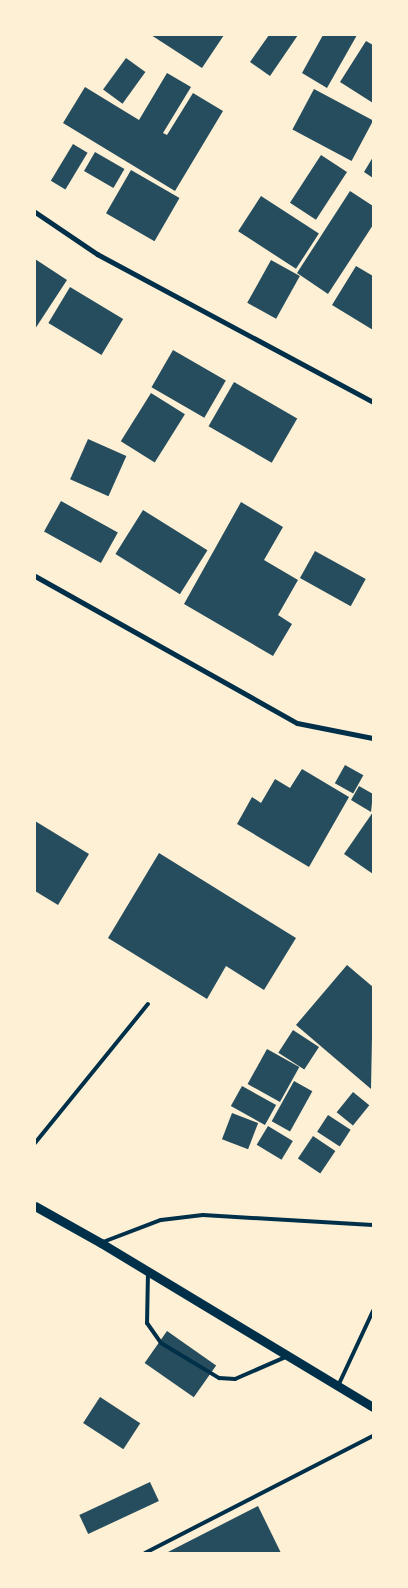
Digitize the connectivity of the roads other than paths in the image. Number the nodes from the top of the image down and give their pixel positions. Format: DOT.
graph roads {
  1 [pos="35,212"];
  2 [pos="373,402"];
  3 [pos="35,576"];
  4 [pos="373,738"];
  5 [pos="148,1004"];
  6 [pos="35,1144"];
  7 [pos="35,1206"];
  8 [pos="373,1225"];
  9 [pos="102,1242"];
  10 [pos="148,1271"];
  11 [pos="373,1311"];
  12 [pos="288,1356"];
  13 [pos="338,1386"];
  14 [pos="373,1407"];
  15 [pos="373,1436"];
  16 [pos="145,1553"];
  1 -- 2 [label="street"];
  3 -- 4 [label="street"];
  5 -- 6 [label="lane"];
  7 -- 9 [label="street"];
  8 -- 9 [label="lane"];
  9 -- 10 [label="street"];
  10 -- 12 [label="street"];
  10 -- 12 [label="lane"];
  11 -- 13 [label="lane"];
  12 -- 13 [label="street"];
  13 -- 14 [label="street"];
  15 -- 16 [label="lane"];
}
